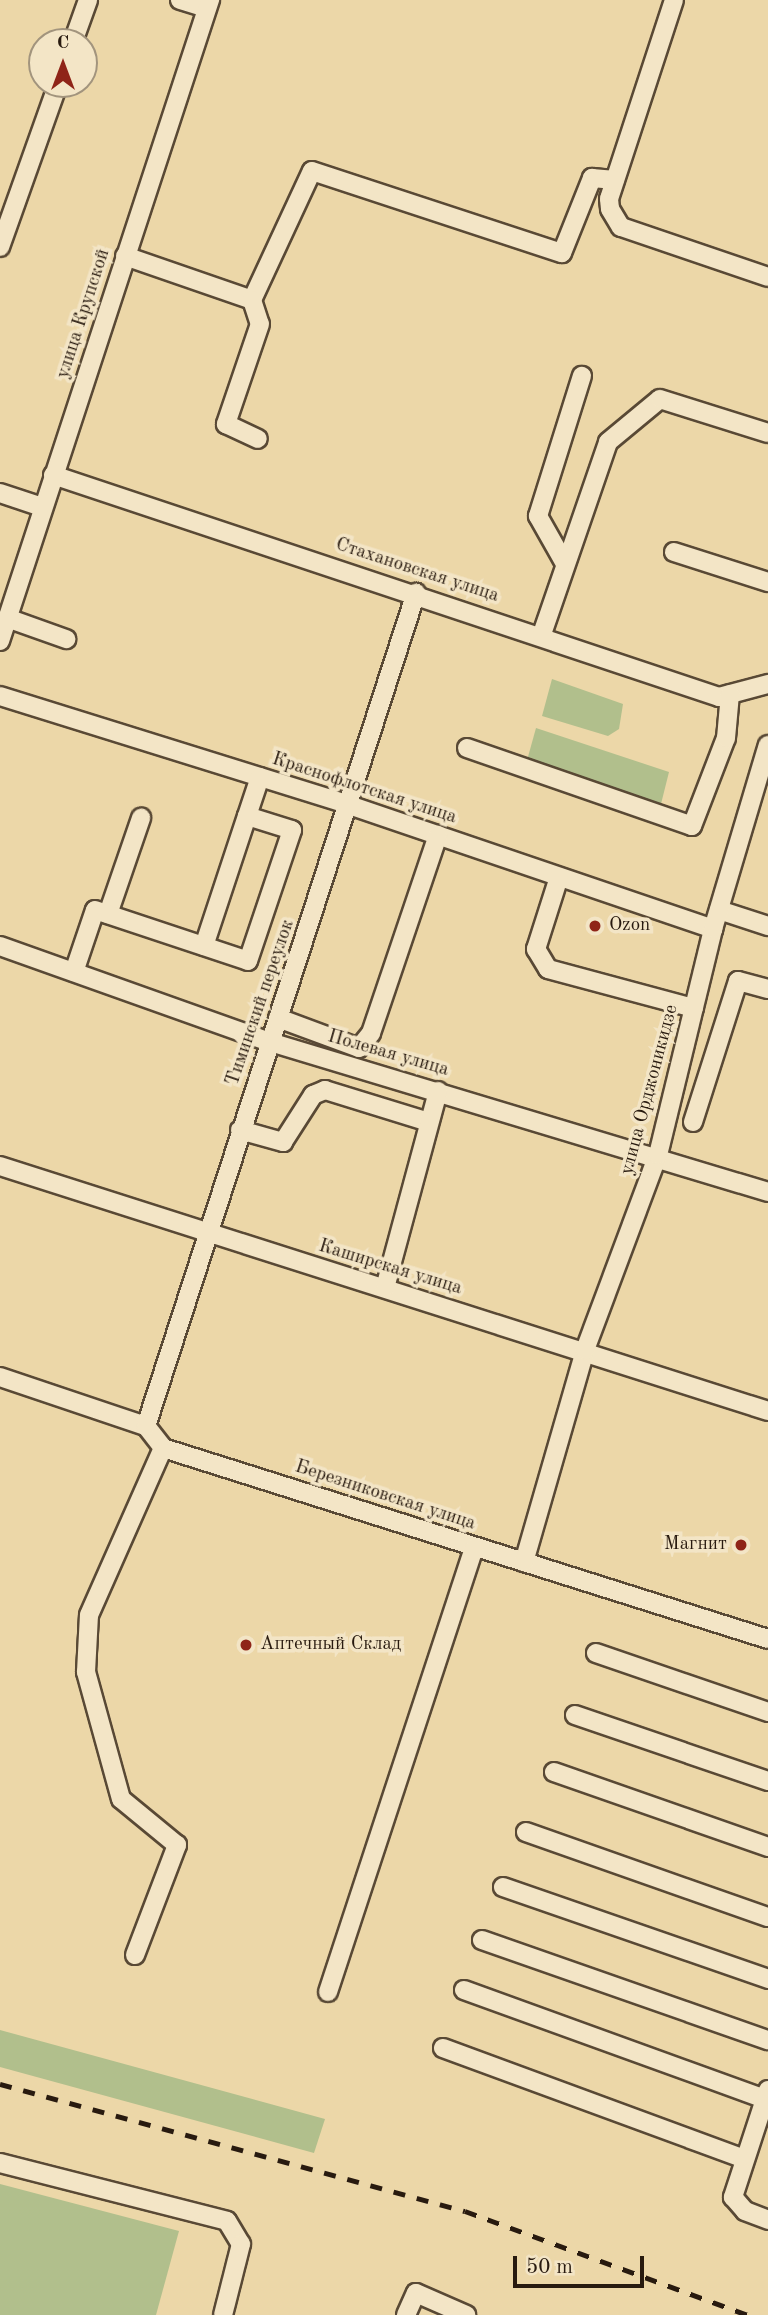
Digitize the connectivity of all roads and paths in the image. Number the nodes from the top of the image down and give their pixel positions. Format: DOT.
graph roads {
  1 [pos="88,0"];
  2 [pos="180,0"];
  3 [pos="674,0"];
  4 [pos="208,4"];
  5 [pos="78,28"];
  6 [pos="53,98"];
  7 [pos="615,180"];
  8 [pos="0,247"];
  9 [pos="125,256"];
  10 [pos="768,277"];
  11 [pos="251,300"];
  12 [pos="582,376"];
  13 [pos="768,433"];
  14 [pos="258,439"];
  15 [pos="52,475"];
  16 [pos="0,493"];
  17 [pos="42,507"];
  18 [pos="674,552"];
  19 [pos="564,562"];
  20 [pos="768,582"];
  21 [pos="416,593"];
  22 [pos="7,618"];
  23 [pos="542,634"];
  24 [pos="66,639"];
  25 [pos="0,641"];
  26 [pos="768,684"];
  27 [pos="730,694"];
  28 [pos="0,696"];
  29 [pos="768,745"];
  30 [pos="467,748"];
  31 [pos="260,777"];
  32 [pos="349,805"];
  33 [pos="247,816"];
  34 [pos="141,818"];
  35 [pos="438,835"];
  36 [pos="559,877"];
  37 [pos="719,910"];
  38 [pos="108,914"];
  39 [pos="767,922"];
  40 [pos="713,929"];
  41 [pos="0,946"];
  42 [pos="204,946"];
  43 [pos="74,972"];
  44 [pos="768,989"];
  45 [pos="694,1008"];
  46 [pos="278,1018"];
  47 [pos="270,1042"];
  48 [pos="438,1091"];
  49 [pos="429,1122"];
  50 [pos="693,1122"];
  51 [pos="240,1130"];
  52 [pos="657,1155"];
  53 [pos="0,1166"];
  54 [pos="768,1192"];
  55 [pos="205,1232"];
  56 [pos="385,1288"];
  57 [pos="585,1350"];
  58 [pos="0,1377"];
  59 [pos="768,1411"];
  60 [pos="146,1426"];
  61 [pos="163,1448"];
  62 [pos="474,1547"];
  63 [pos="524,1562"];
  64 [pos="768,1639"];
  65 [pos="596,1653"];
  66 [pos="768,1712"];
  67 [pos="575,1715"];
  68 [pos="554,1772"];
  69 [pos="768,1781"];
  70 [pos="526,1832"];
  71 [pos="768,1847"];
  72 [pos="503,1887"];
  73 [pos="768,1917"];
  74 [pos="482,1940"];
  75 [pos="135,1955"];
  76 [pos="768,1979"];
  77 [pos="464,1990"];
  78 [pos="328,1992"];
  79 [pos="768,2040"];
  80 [pos="443,2048"];
  81 [pos="766,2094"];
  82 [pos="744,2159"];
  83 [pos="0,2163"];
  84 [pos="768,2220"];
  85 [pos="223,2315"];
  86 [pos="406,2315"];
  87 [pos="466,2315"];
  1 -- 5 [label="street"];
  2 -- 4 [label="street"];
  3 -- 7 [label="street"];
  4 -- 9 [label="street, улица Крупской"];
  6 -- 8 [label="street"];
  7 -- 10 [label="street"];
  7 -- 11 [label="street"];
  9 -- 11 [label="street"];
  9 -- 15 [label="street, улица Крупской"];
  11 -- 14 [label="street"];
  12 -- 19 [label="street"];
  13 -- 19 [label="street"];
  15 -- 17 [label="street, улица Крупской"];
  15 -- 21 [label="street, Стахановская улица"];
  16 -- 17 [label="street"];
  17 -- 22 [label="street, улица Крупской"];
  18 -- 20 [label="street"];
  19 -- 23 [label="street"];
  21 -- 23 [label="street, Стахановская улица"];
  21 -- 32 [label="street, Тиминский переулок"];
  22 -- 24 [label="street"];
  22 -- 25 [label="street, улица Крупской"];
  23 -- 27 [label="street, Стахановская улица"];
  26 -- 27 [label="street, Стахановская улица"];
  27 -- 30 [label="street"];
  28 -- 31 [label="street, Краснофлотская улица"];
  29 -- 37 [label="street, улица Орджоникидзе"];
  31 -- 32 [label="street, Краснофлотская улица"];
  31 -- 33 [label="street"];
  32 -- 35 [label="street, Краснофлотская улица"];
  32 -- 46 [label="street, Тиминский переулок"];
  33 -- 42 [label="street"];
  33 -- 42 [label="street"];
  34 -- 38 [label="street"];
  35 -- 36 [label="street, Краснофлотская улица"];
  35 -- 46 [label="street"];
  36 -- 40 [label="street, Краснофлотская улица"];
  36 -- 45 [label="street"];
  37 -- 39 [label="street"];
  37 -- 40 [label="street, улица Орджоникидзе"];
  38 -- 42 [label="street"];
  38 -- 43 [label="street"];
  40 -- 45 [label="street, улица Орджоникидзе"];
  41 -- 43 [label="street, Полевая улица"];
  43 -- 47 [label="street, Полевая улица"];
  44 -- 50 [label="street"];
  45 -- 52 [label="street, улица Орджоникидзе"];
  46 -- 47 [label="street, Тиминский переулок"];
  47 -- 48 [label="street, Полевая улица"];
  47 -- 51 [label="street, Тиминский переулок"];
  48 -- 49 [label="street"];
  48 -- 52 [label="street, Полевая улица"];
  49 -- 51 [label="street"];
  49 -- 56 [label="street"];
  51 -- 55 [label="street, Тиминский переулок"];
  52 -- 54 [label="street, Полевая улица"];
  52 -- 57 [label="street, улица Орджоникидзе"];
  53 -- 55 [label="street, Каширская улица"];
  55 -- 56 [label="street, Каширская улица"];
  55 -- 60 [label="street, Тиминский переулок"];
  56 -- 57 [label="street, Каширская улица"];
  57 -- 59 [label="street, Каширская улица"];
  57 -- 63 [label="street, улица Орджоникидзе"];
  58 -- 60 [label="street"];
  60 -- 61 [label="street"];
  61 -- 62 [label="street, Березниковская улица"];
  61 -- 75 [label="street"];
  62 -- 63 [label="street, Березниковская улица"];
  62 -- 78 [label="street"];
  63 -- 64 [label="street, Березниковская улица"];
  65 -- 66 [label="street"];
  67 -- 69 [label="street"];
  68 -- 71 [label="street"];
  70 -- 73 [label="street"];
  72 -- 76 [label="street"];
  74 -- 79 [label="street"];
  77 -- 81 [label="street"];
  80 -- 82 [label="street"];
  81 -- 82 [label="street"];
  82 -- 84 [label="street"];
  83 -- 85 [label="street"];
  86 -- 87 [label="street"];
}
